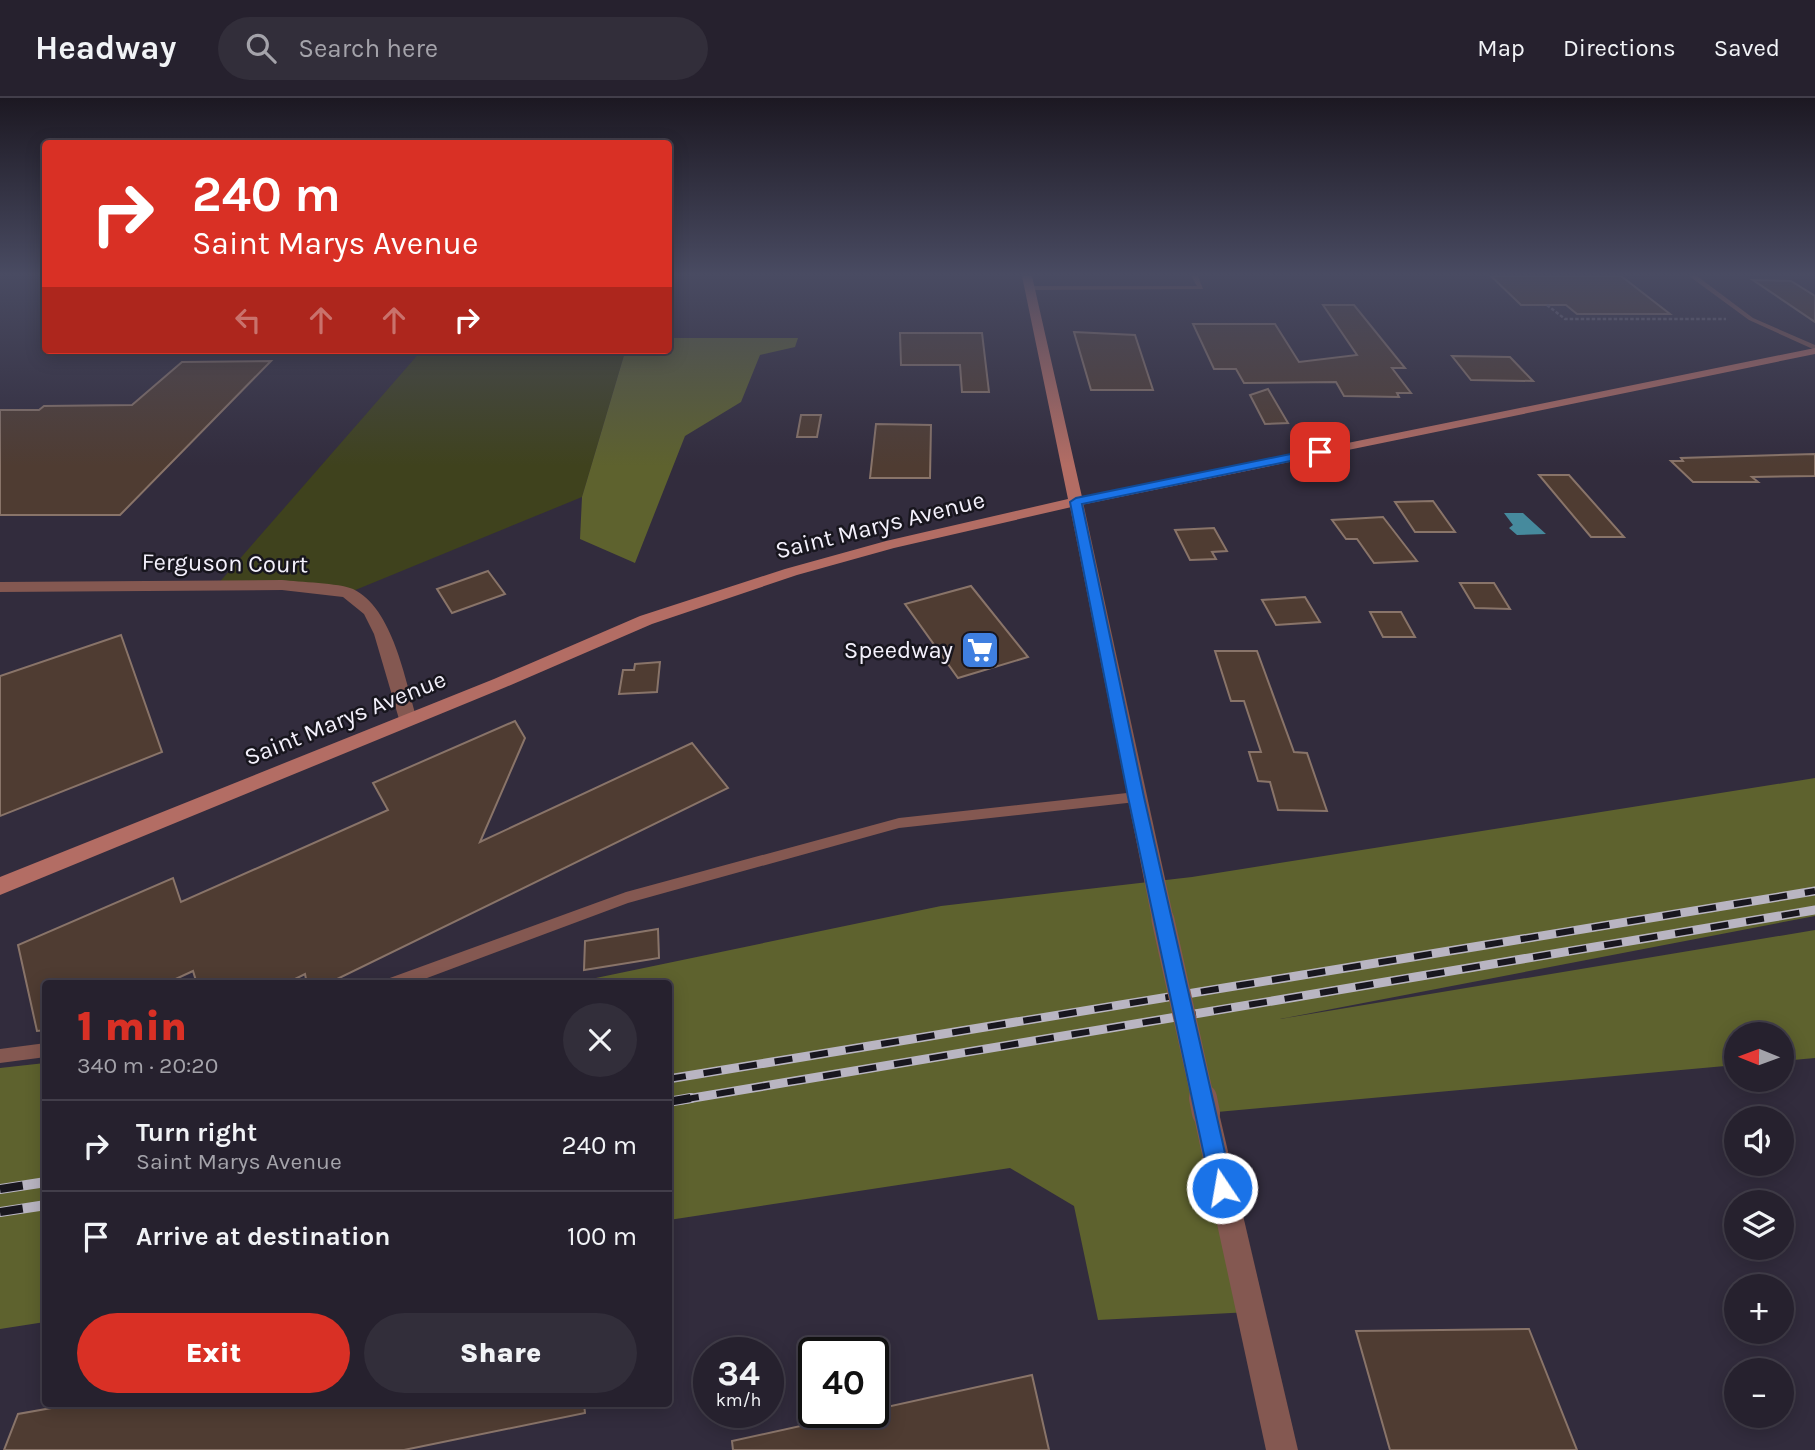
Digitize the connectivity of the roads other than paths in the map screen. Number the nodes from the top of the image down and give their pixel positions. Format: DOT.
graph roads {
  1 [pos="1041,339"];
  2 [pos="1793,339"];
  3 [pos="1815,350"];
  4 [pos="1076,502"];
  5 [pos="0,587"];
  6 [pos="408,719"];
  7 [pos="1136,797"];
  8 [pos="0,886"];
  9 [pos="403,980"];
  10 [pos="42,1051"];
  11 [pos="0,1056"];
  12 [pos="1282,1450"];
  1 -- 4 [label="main road"];
  2 -- 3 [label="lane"];
  3 -- 4 [label="main road, Saint Marys Avenue"];
  4 -- 6 [label="main road, Saint Marys Avenue"];
  4 -- 7 [label="street"];
  5 -- 6 [label="street, Ferguson Court"];
  6 -- 8 [label="main road, Saint Marys Avenue"];
  7 -- 9 [label="lane"];
  7 -- 12 [label="street, bridge"];
  10 -- 11 [label="lane"];
}
